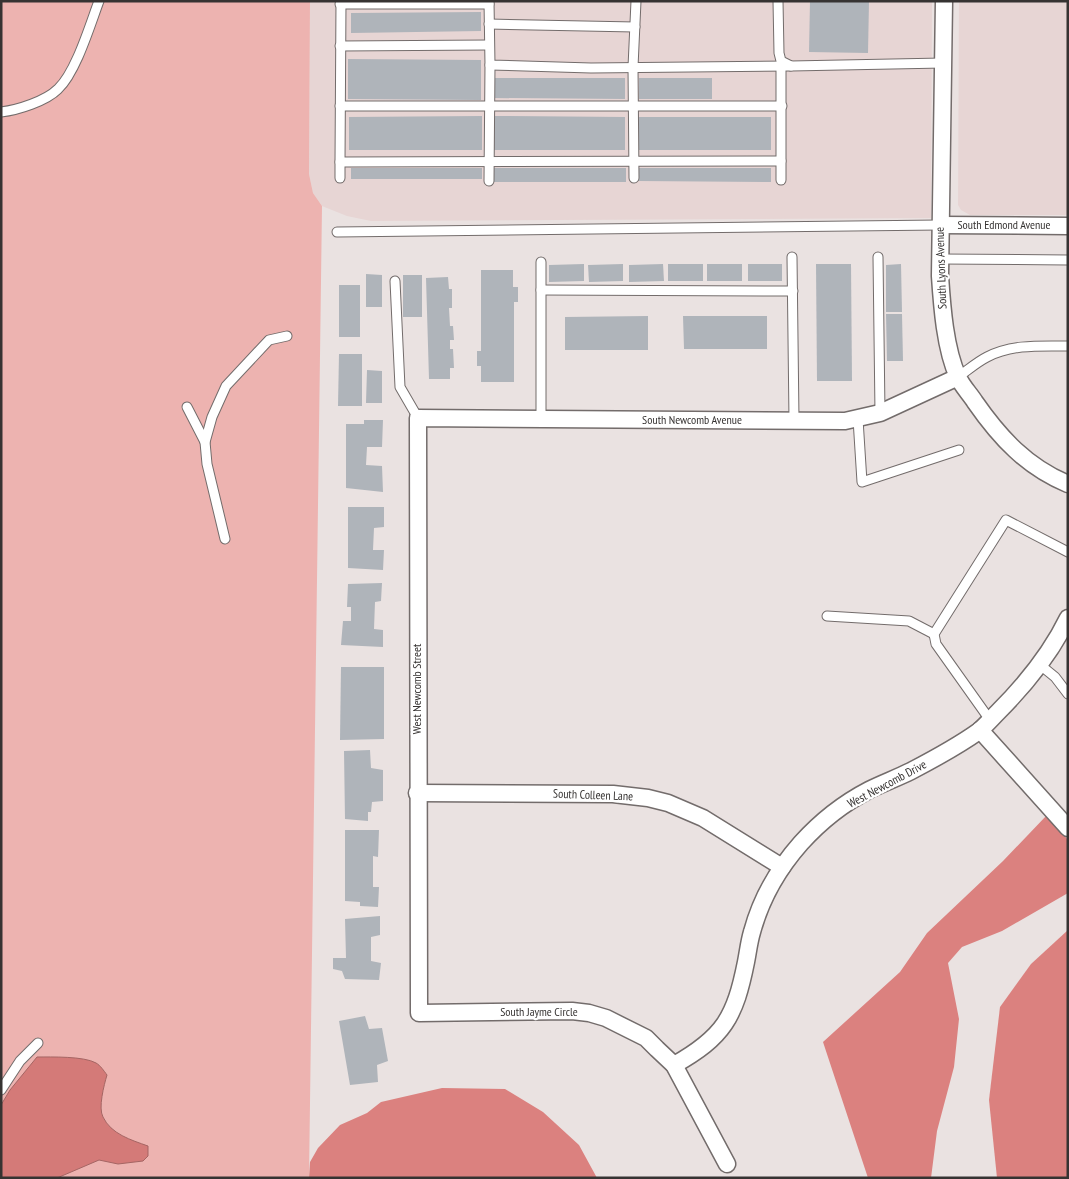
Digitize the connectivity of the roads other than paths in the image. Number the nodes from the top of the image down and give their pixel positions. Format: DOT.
graph roads {
  1 [pos="99,1"];
  2 [pos="636,1"];
  3 [pos="778,1"];
  4 [pos="944,1"];
  5 [pos="340,3"];
  6 [pos="489,3"];
  7 [pos="489,24"];
  8 [pos="634,27"];
  9 [pos="489,45"];
  10 [pos="340,46"];
  11 [pos="943,63"];
  12 [pos="490,65"];
  13 [pos="786,66"];
  14 [pos="633,67"];
  15 [pos="340,106"];
  16 [pos="490,106"];
  17 [pos="633,106"];
  18 [pos="782,106"];
  19 [pos="1,112"];
  20 [pos="634,161"];
  21 [pos="782,161"];
  22 [pos="340,162"];
  23 [pos="489,162"];
  24 [pos="340,178"];
  25 [pos="634,178"];
  26 [pos="781,180"];
  27 [pos="489,181"];
  28 [pos="940,225"];
  29 [pos="1068,226"];
  30 [pos="337,232"];
  31 [pos="792,257"];
  32 [pos="878,257"];
  33 [pos="940,260"];
  34 [pos="1068,260"];
  35 [pos="541,262"];
  36 [pos="395,281"];
  37 [pos="541,290"];
  38 [pos="792,291"];
  39 [pos="287,336"];
  40 [pos="1068,346"];
  41 [pos="958,377"];
  42 [pos="187,407"];
  43 [pos="880,413"];
  44 [pos="418,418"];
  45 [pos="541,419"];
  46 [pos="858,419"];
  47 [pos="794,420"];
  48 [pos="205,442"];
  49 [pos="959,450"];
  50 [pos="1068,484"];
  51 [pos="225,539"];
  52 [pos="1068,552"];
  53 [pos="827,616"];
  54 [pos="1068,618"];
  55 [pos="934,634"];
  56 [pos="1039,664"];
  57 [pos="1068,694"];
  58 [pos="985,725"];
  59 [pos="417,793"];
  60 [pos="1068,828"];
  61 [pos="782,867"];
  62 [pos="418,960"];
  63 [pos="38,1043"];
  64 [pos="674,1065"];
  65 [pos="1,1090"];
  66 [pos="727,1164"];
  1 -- 19 [label="lane"];
  2 -- 8 [label="lane"];
  3 -- 13 [label="lane"];
  4 -- 11 [label="street, South Lyons Avenue"];
  5 -- 6 [label="lane"];
  5 -- 10 [label="lane"];
  6 -- 7 [label="lane"];
  7 -- 8 [label="lane"];
  7 -- 9 [label="lane"];
  8 -- 14 [label="lane"];
  9 -- 10 [label="lane"];
  9 -- 12 [label="lane"];
  10 -- 15 [label="lane"];
  11 -- 13 [label="lane"];
  11 -- 28 [label="street, South Lyons Avenue"];
  12 -- 14 [label="lane"];
  12 -- 16 [label="lane"];
  13 -- 14 [label="lane"];
  13 -- 18 [label="lane"];
  14 -- 17 [label="lane"];
  15 -- 16 [label="lane"];
  15 -- 22 [label="lane"];
  16 -- 17 [label="lane"];
  16 -- 23 [label="lane"];
  17 -- 18 [label="lane"];
  17 -- 20 [label="lane"];
  18 -- 21 [label="lane"];
  20 -- 21 [label="lane"];
  20 -- 23 [label="lane"];
  20 -- 25 [label="lane"];
  21 -- 26 [label="lane"];
  22 -- 23 [label="lane"];
  22 -- 24 [label="lane"];
  23 -- 27 [label="lane"];
  28 -- 29 [label="street, South Edmond Avenue"];
  28 -- 30 [label="lane"];
  28 -- 33 [label="street, South Lyons Avenue"];
  31 -- 38 [label="lane"];
  32 -- 43 [label="lane"];
  33 -- 34 [label="lane"];
  33 -- 41 [label="street, South Lyons Avenue"];
  35 -- 37 [label="lane"];
  36 -- 44 [label="lane"];
  37 -- 38 [label="lane"];
  37 -- 45 [label="lane"];
  38 -- 47 [label="lane"];
  39 -- 48 [label="lane"];
  40 -- 41 [label="lane"];
  41 -- 43 [label="street, South Newcomb Avenue"];
  41 -- 50 [label="street, South Lyons Avenue"];
  42 -- 48 [label="lane"];
  43 -- 46 [label="street, South Newcomb Avenue"];
  44 -- 45 [label="street, South Newcomb Avenue"];
  44 -- 59 [label="street, West Newcomb Street"];
  45 -- 47 [label="street, South Newcomb Avenue"];
  46 -- 47 [label="street, South Newcomb Avenue"];
  46 -- 49 [label="lane"];
  48 -- 51 [label="lane"];
  52 -- 55 [label="lane"];
  53 -- 55 [label="lane"];
  54 -- 56 [label="street, West Newcomb Drive"];
  55 -- 58 [label="lane"];
  56 -- 57 [label="lane"];
  56 -- 58 [label="street, West Newcomb Drive"];
  58 -- 60 [label="street"];
  58 -- 61 [label="street, West Newcomb Drive"];
  59 -- 61 [label="street, South Colleen Lane"];
  59 -- 62 [label="street, West Newcomb Street"];
  61 -- 64 [label="street, West Newcomb Drive"];
  62 -- 64 [label="street, South Jayme Circle"];
  63 -- 65 [label="lane"];
  64 -- 66 [label="street, South Jayme Circle"];
}
